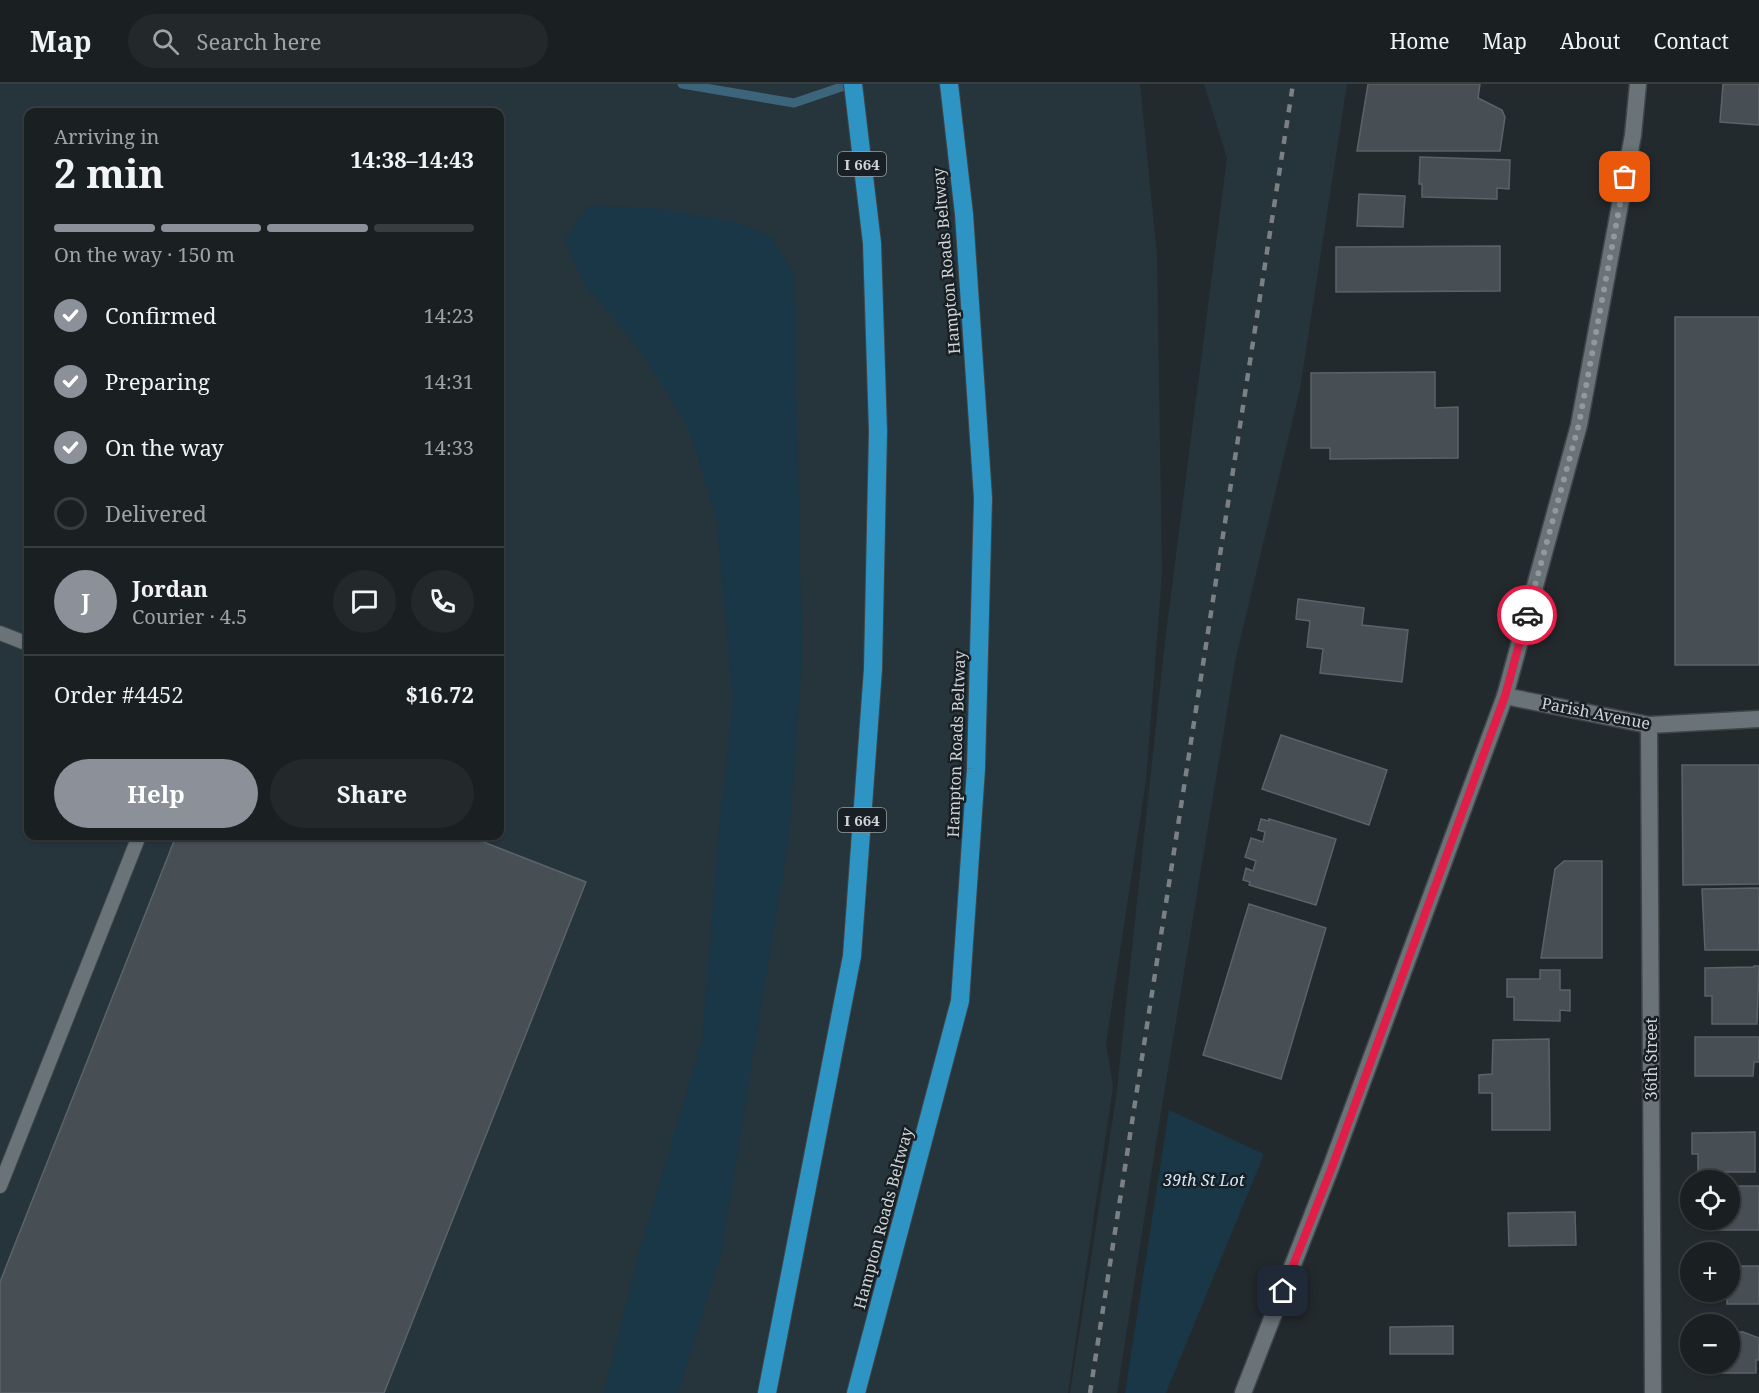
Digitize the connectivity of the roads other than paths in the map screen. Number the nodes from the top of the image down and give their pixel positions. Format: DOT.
graph roads {
  1 [pos="853,84"];
  2 [pos="949,84"];
  3 [pos="1638,84"];
  4 [pos="0,633"];
  5 [pos="24,642"];
  6 [pos="1505,696"];
  7 [pos="1759,719"];
  8 [pos="1649,725"];
  9 [pos="137,840"];
  10 [pos="0,1186"];
  11 [pos="767,1392"];
  12 [pos="856,1393"];
  13 [pos="1243,1393"];
  14 [pos="1653,1393"];
  1 -- 11 [label="highway, I 664"];
  2 -- 12 [label="highway, Hampton Roads Beltway"];
  3 -- 6 [label="main road"];
  4 -- 5 [label="lane"];
  6 -- 8 [label="main road, Parish Avenue"];
  6 -- 13 [label="main road"];
  7 -- 8 [label="main road, Parish Avenue"];
  8 -- 14 [label="main road, 36th Street"];
  9 -- 10 [label="lane"];
}
